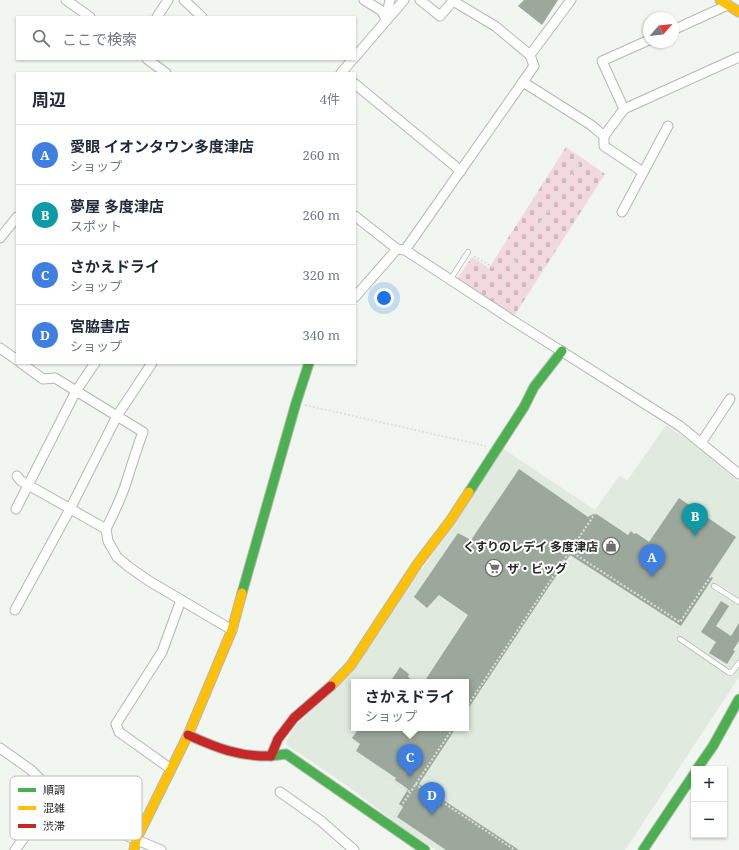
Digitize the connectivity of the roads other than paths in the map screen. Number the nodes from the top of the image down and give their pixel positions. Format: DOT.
graph roads {
  1 [pos="66,0"];
  2 [pos="168,0"];
  3 [pos="184,0"];
  4 [pos="364,0"];
  5 [pos="390,0"];
  6 [pos="404,0"];
  7 [pos="420,0"];
  8 [pos="571,0"];
  9 [pos="720,0"];
  10 [pos="728,5"];
  11 [pos="739,12"];
  12 [pos="89,16"];
  13 [pos="158,16"];
  14 [pos="201,16"];
  15 [pos="386,20"];
  16 [pos="679,27"];
  17 [pos="643,43"];
  18 [pos="530,55"];
  19 [pos="356,56"];
  20 [pos="739,57"];
  21 [pos="148,60"];
  22 [pos="352,60"];
  23 [pos="165,72"];
  24 [pos="342,72"];
  25 [pos="523,82"];
  26 [pos="356,85"];
  27 [pos="624,109"];
  28 [pos="668,126"];
  29 [pos="604,136"];
  30 [pos="461,172"];
  31 [pos="643,172"];
  32 [pos="622,212"];
  33 [pos="356,217"];
  34 [pos="16,218"];
  35 [pos="0,238"];
  36 [pos="401,249"];
  37 [pos="468,252"];
  38 [pos="450,280"];
  39 [pos="356,296"];
  40 [pos="0,348"];
  41 [pos="562,351"];
  42 [pos="16,359"];
  43 [pos="22,364"];
  44 [pos="94,364"];
  45 [pos="151,364"];
  46 [pos="309,364"];
  47 [pos="76,391"];
  48 [pos="730,399"];
  49 [pos="117,416"];
  50 [pos="701,443"];
  51 [pos="739,474"];
  52 [pos="17,476"];
  53 [pos="28,485"];
  54 [pos="16,508"];
  55 [pos="70,509"];
  56 [pos="106,529"];
  57 [pos="714,586"];
  58 [pos="181,600"];
  59 [pos="739,602"];
  60 [pos="15,610"];
  61 [pos="232,630"];
  62 [pos="680,639"];
  63 [pos="739,663"];
  64 [pos="739,699"];
  65 [pos="188,735"];
  66 [pos="0,748"];
  67 [pos="271,756"];
  68 [pos="699,766"];
  69 [pos="171,769"];
  70 [pos="37,776"];
  71 [pos="691,778"];
  72 [pos="280,792"];
  73 [pos="142,828"];
  74 [pos="22,840"];
  75 [pos="136,840"];
  76 [pos="15,850"];
  77 [pos="134,850"];
  78 [pos="162,850"];
  79 [pos="354,850"];
  80 [pos="425,850"];
  81 [pos="643,850"];
  1 -- 12 [label="street"];
  2 -- 13 [label="street"];
  3 -- 14 [label="street"];
  4 -- 15 [label="street"];
  5 -- 15 [label="street"];
  6 -- 15 [label="street"];
  7 -- 18 [label="street"];
  8 -- 18 [label="street"];
  9 -- 10 [label="street"];
  10 -- 11 [label="street"];
  10 -- 16 [label="street"];
  15 -- 19 [label="street"];
  17 -- 27 [label="street"];
  18 -- 25 [label="street"];
  20 -- 27 [label="street"];
  21 -- 23 [label="street"];
  22 -- 24 [label="street"];
  25 -- 29 [label="street"];
  25 -- 30 [label="street"];
  26 -- 30 [label="street"];
  27 -- 29 [label="street"];
  28 -- 31 [label="street"];
  29 -- 31 [label="street"];
  30 -- 36 [label="street"];
  31 -- 32 [label="street"];
  33 -- 36 [label="street"];
  34 -- 35 [label="street"];
  36 -- 38 [label="street"];
  36 -- 39 [label="street"];
  37 -- 38 [label="lane"];
  38 -- 41 [label="street"];
  40 -- 42 [label="street"];
  41 -- 50 [label="street"];
  41 -- 67 [label="street"];
  43 -- 47 [label="street"];
  44 -- 47 [label="street"];
  45 -- 49 [label="street"];
  46 -- 61 [label="street"];
  47 -- 49 [label="street"];
  47 -- 53 [label="street"];
  48 -- 50 [label="street"];
  49 -- 55 [label="street"];
  49 -- 56 [label="street"];
  50 -- 51 [label="street"];
  52 -- 53 [label="street"];
  53 -- 54 [label="street"];
  53 -- 55 [label="street"];
  55 -- 56 [label="street"];
  55 -- 60 [label="street"];
  56 -- 58 [label="street"];
  57 -- 59 [label="lane"];
  58 -- 61 [label="street"];
  58 -- 69 [label="street"];
  61 -- 65 [label="street"];
  62 -- 63 [label="lane"];
  64 -- 68 [label="street"];
  65 -- 67 [label="street"];
  65 -- 69 [label="street"];
  66 -- 70 [label="street"];
  67 -- 80 [label="street"];
  69 -- 73 [label="street"];
  71 -- 81 [label="street"];
  72 -- 79 [label="street"];
  74 -- 76 [label="street"];
  75 -- 77 [label="street"];
  75 -- 78 [label="street"];
}
